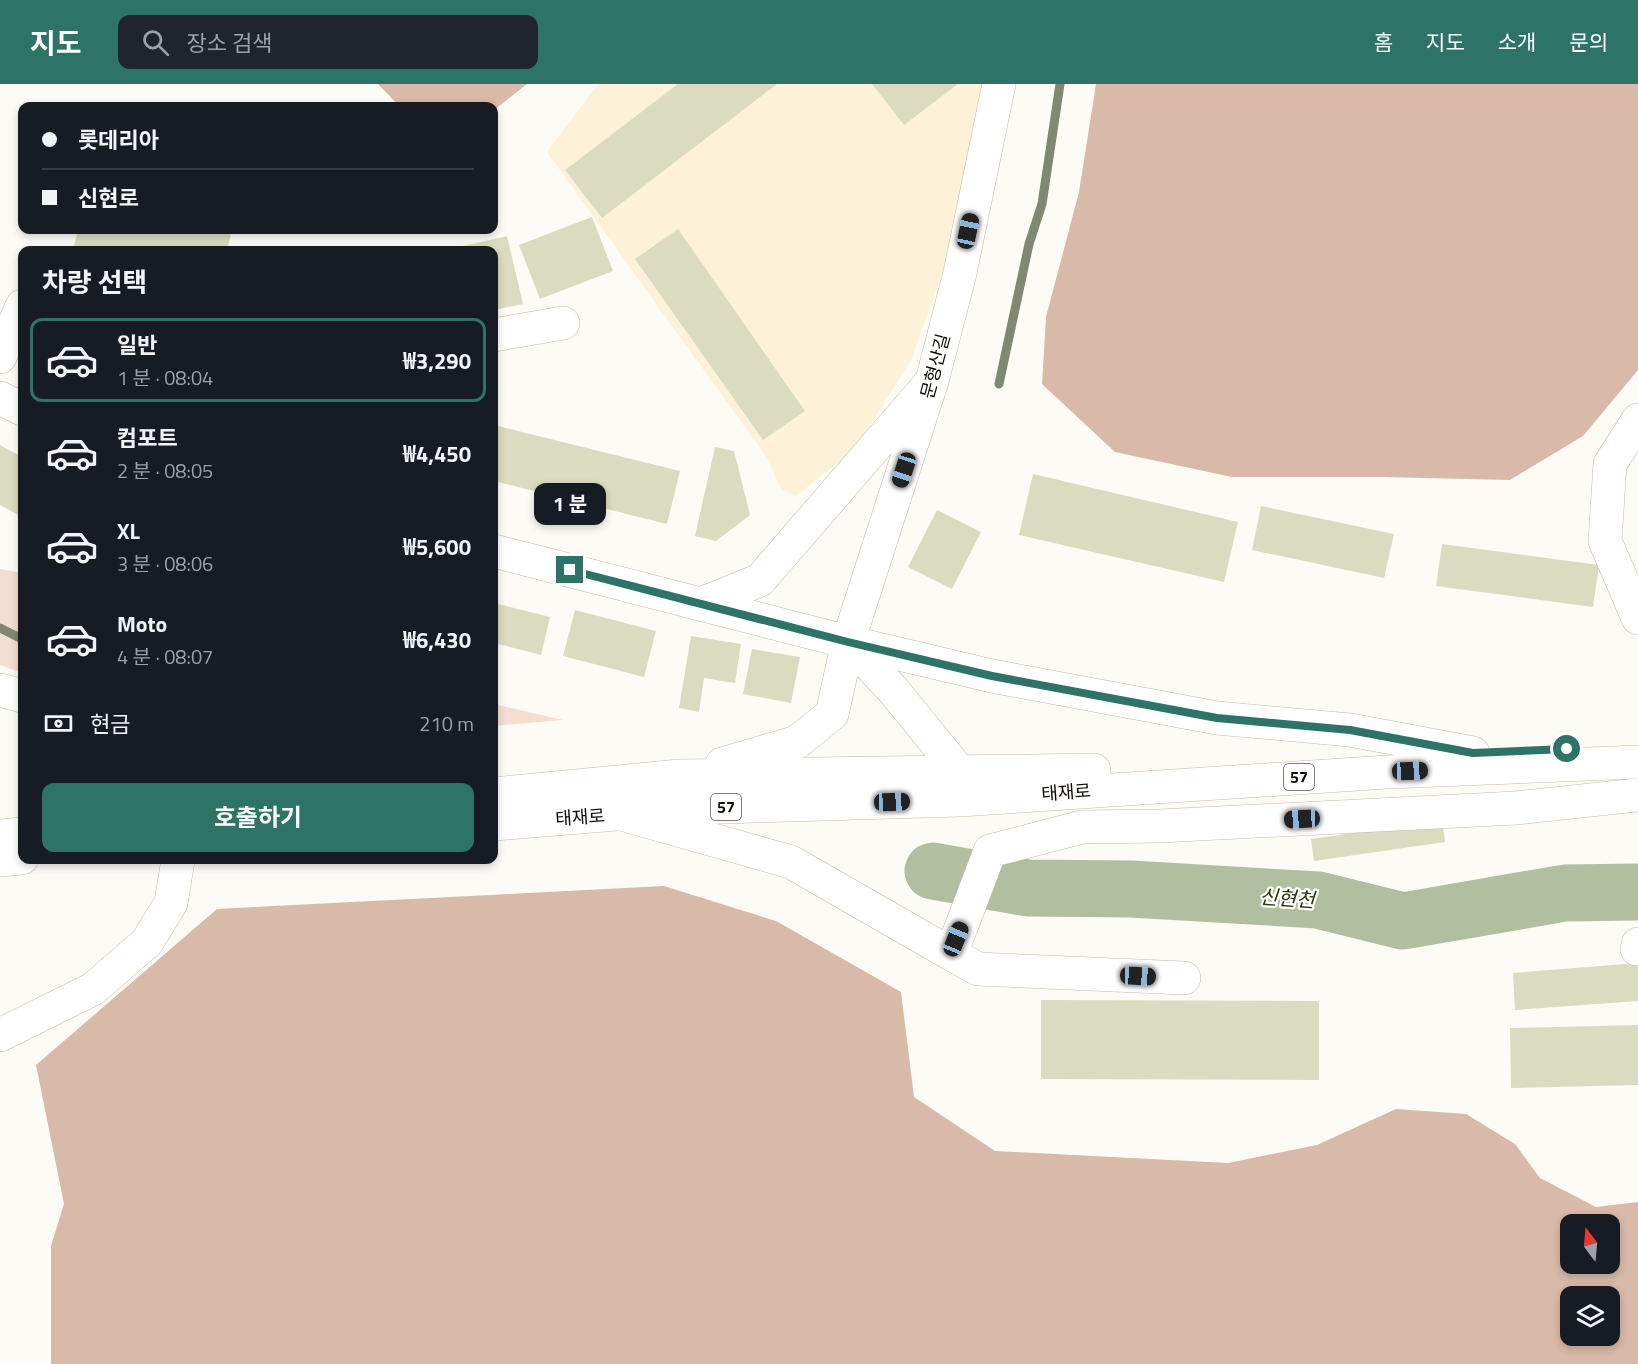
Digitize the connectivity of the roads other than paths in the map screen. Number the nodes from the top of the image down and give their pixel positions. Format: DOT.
graph roads {
  1 [pos="999,84"];
  2 [pos="18,315"];
  3 [pos="563,323"];
  4 [pos="498,334"];
  5 [pos="0,357"];
  6 [pos="932,381"];
  7 [pos="0,398"];
  8 [pos="18,408"];
  9 [pos="1638,420"];
  10 [pos="498,552"];
  11 [pos="701,604"];
  12 [pos="1638,618"];
  13 [pos="848,642"];
  14 [pos="0,690"];
  15 [pos="18,695"];
  16 [pos="1638,746"];
  17 [pos="1473,753"];
  18 [pos="1638,762"];
  19 [pos="679,776"];
  20 [pos="960,785"];
  21 [pos="498,794"];
  22 [pos="1638,795"];
  23 [pos="623,814"];
  24 [pos="498,824"];
  25 [pos="18,834"];
  26 [pos="0,836"];
  27 [pos="18,858"];
  28 [pos="0,860"];
  29 [pos="177,864"];
  30 [pos="950,947"];
  31 [pos="1184,978"];
  32 [pos="0,1035"];
  1 -- 6 [label="main road, 문형산길"];
  2 -- 5 [label="main road"];
  3 -- 4 [label="main road"];
  6 -- 11 [label="main road"];
  6 -- 13 [label="main road, 문형산길"];
  7 -- 8 [label="main road"];
  9 -- 12 [label="main road"];
  10 -- 11 [label="main road"];
  11 -- 13 [label="main road"];
  13 -- 17 [label="main road"];
  13 -- 19 [label="main road, 문형산길"];
  13 -- 20 [label="main road"];
  14 -- 15 [label="main road"];
  16 -- 17 [label="main road, 태재로 / 57"];
  17 -- 20 [label="main road, 태재로 / 57"];
  18 -- 20 [label="main road, 태재로 / 57"];
  19 -- 20 [label="main road, 태재로 / 57"];
  19 -- 21 [label="main road, 태재로 / 57"];
  20 -- 23 [label="main road, 태재로 / 57"];
  22 -- 30 [label="main road"];
  23 -- 24 [label="main road, 태재로 / 57"];
  23 -- 30 [label="main road"];
  25 -- 26 [label="main road"];
  27 -- 28 [label="main road"];
  29 -- 32 [label="main road"];
  30 -- 31 [label="main road"];
}
